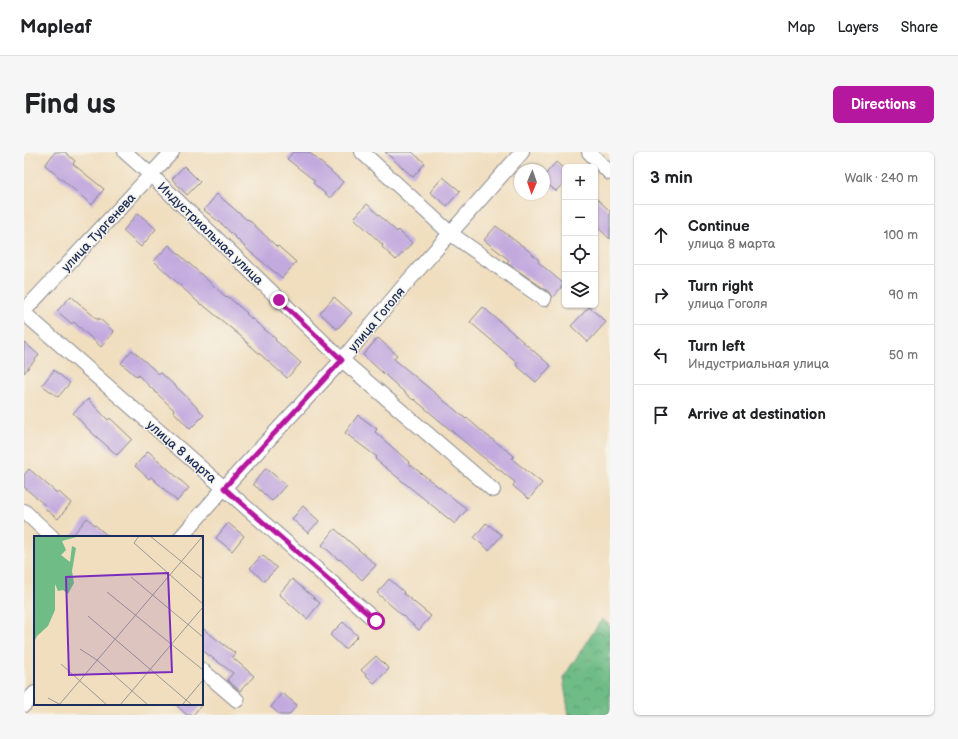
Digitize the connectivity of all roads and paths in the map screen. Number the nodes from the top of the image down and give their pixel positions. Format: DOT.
graph roads {
  1 [pos="125,152"];
  2 [pos="172,152"];
  3 [pos="362,152"];
  4 [pos="522,152"];
  5 [pos="589,152"];
  6 [pos="610,174"];
  7 [pos="151,175"];
  8 [pos="451,234"];
  9 [pos="544,299"];
  10 [pos="24,312"];
  11 [pos="342,360"];
  12 [pos="224,488"];
  13 [pos="492,490"];
  14 [pos="24,511"];
  15 [pos="51,536"];
  16 [pos="182,536"];
  17 [pos="376,621"];
  18 [pos="203,671"];
  19 [pos="34,694"];
  20 [pos="237,700"];
  21 [pos="24,705"];
  1 -- 7 [label="street, Индустриальная улица"];
  2 -- 7 [label="street, улица Тургенева"];
  3 -- 8 [label="street"];
  4 -- 8 [label="street, улица Гоголя"];
  5 -- 6 [label="street"];
  7 -- 10 [label="street, улица Тургенева"];
  7 -- 11 [label="street, Индустриальная улица"];
  8 -- 9 [label="street"];
  8 -- 11 [label="street, улица Гоголя"];
  10 -- 12 [label="street, улица 8 марта"];
  11 -- 12 [label="street, улица Гоголя"];
  11 -- 13 [label="street, Индустриальная улица"];
  12 -- 16 [label="street, улица Гоголя"];
  12 -- 17 [label="street, улица 8 марта"];
  14 -- 15 [label="street"];
  18 -- 20 [label="street"];
  19 -- 21 [label="street"];
}
